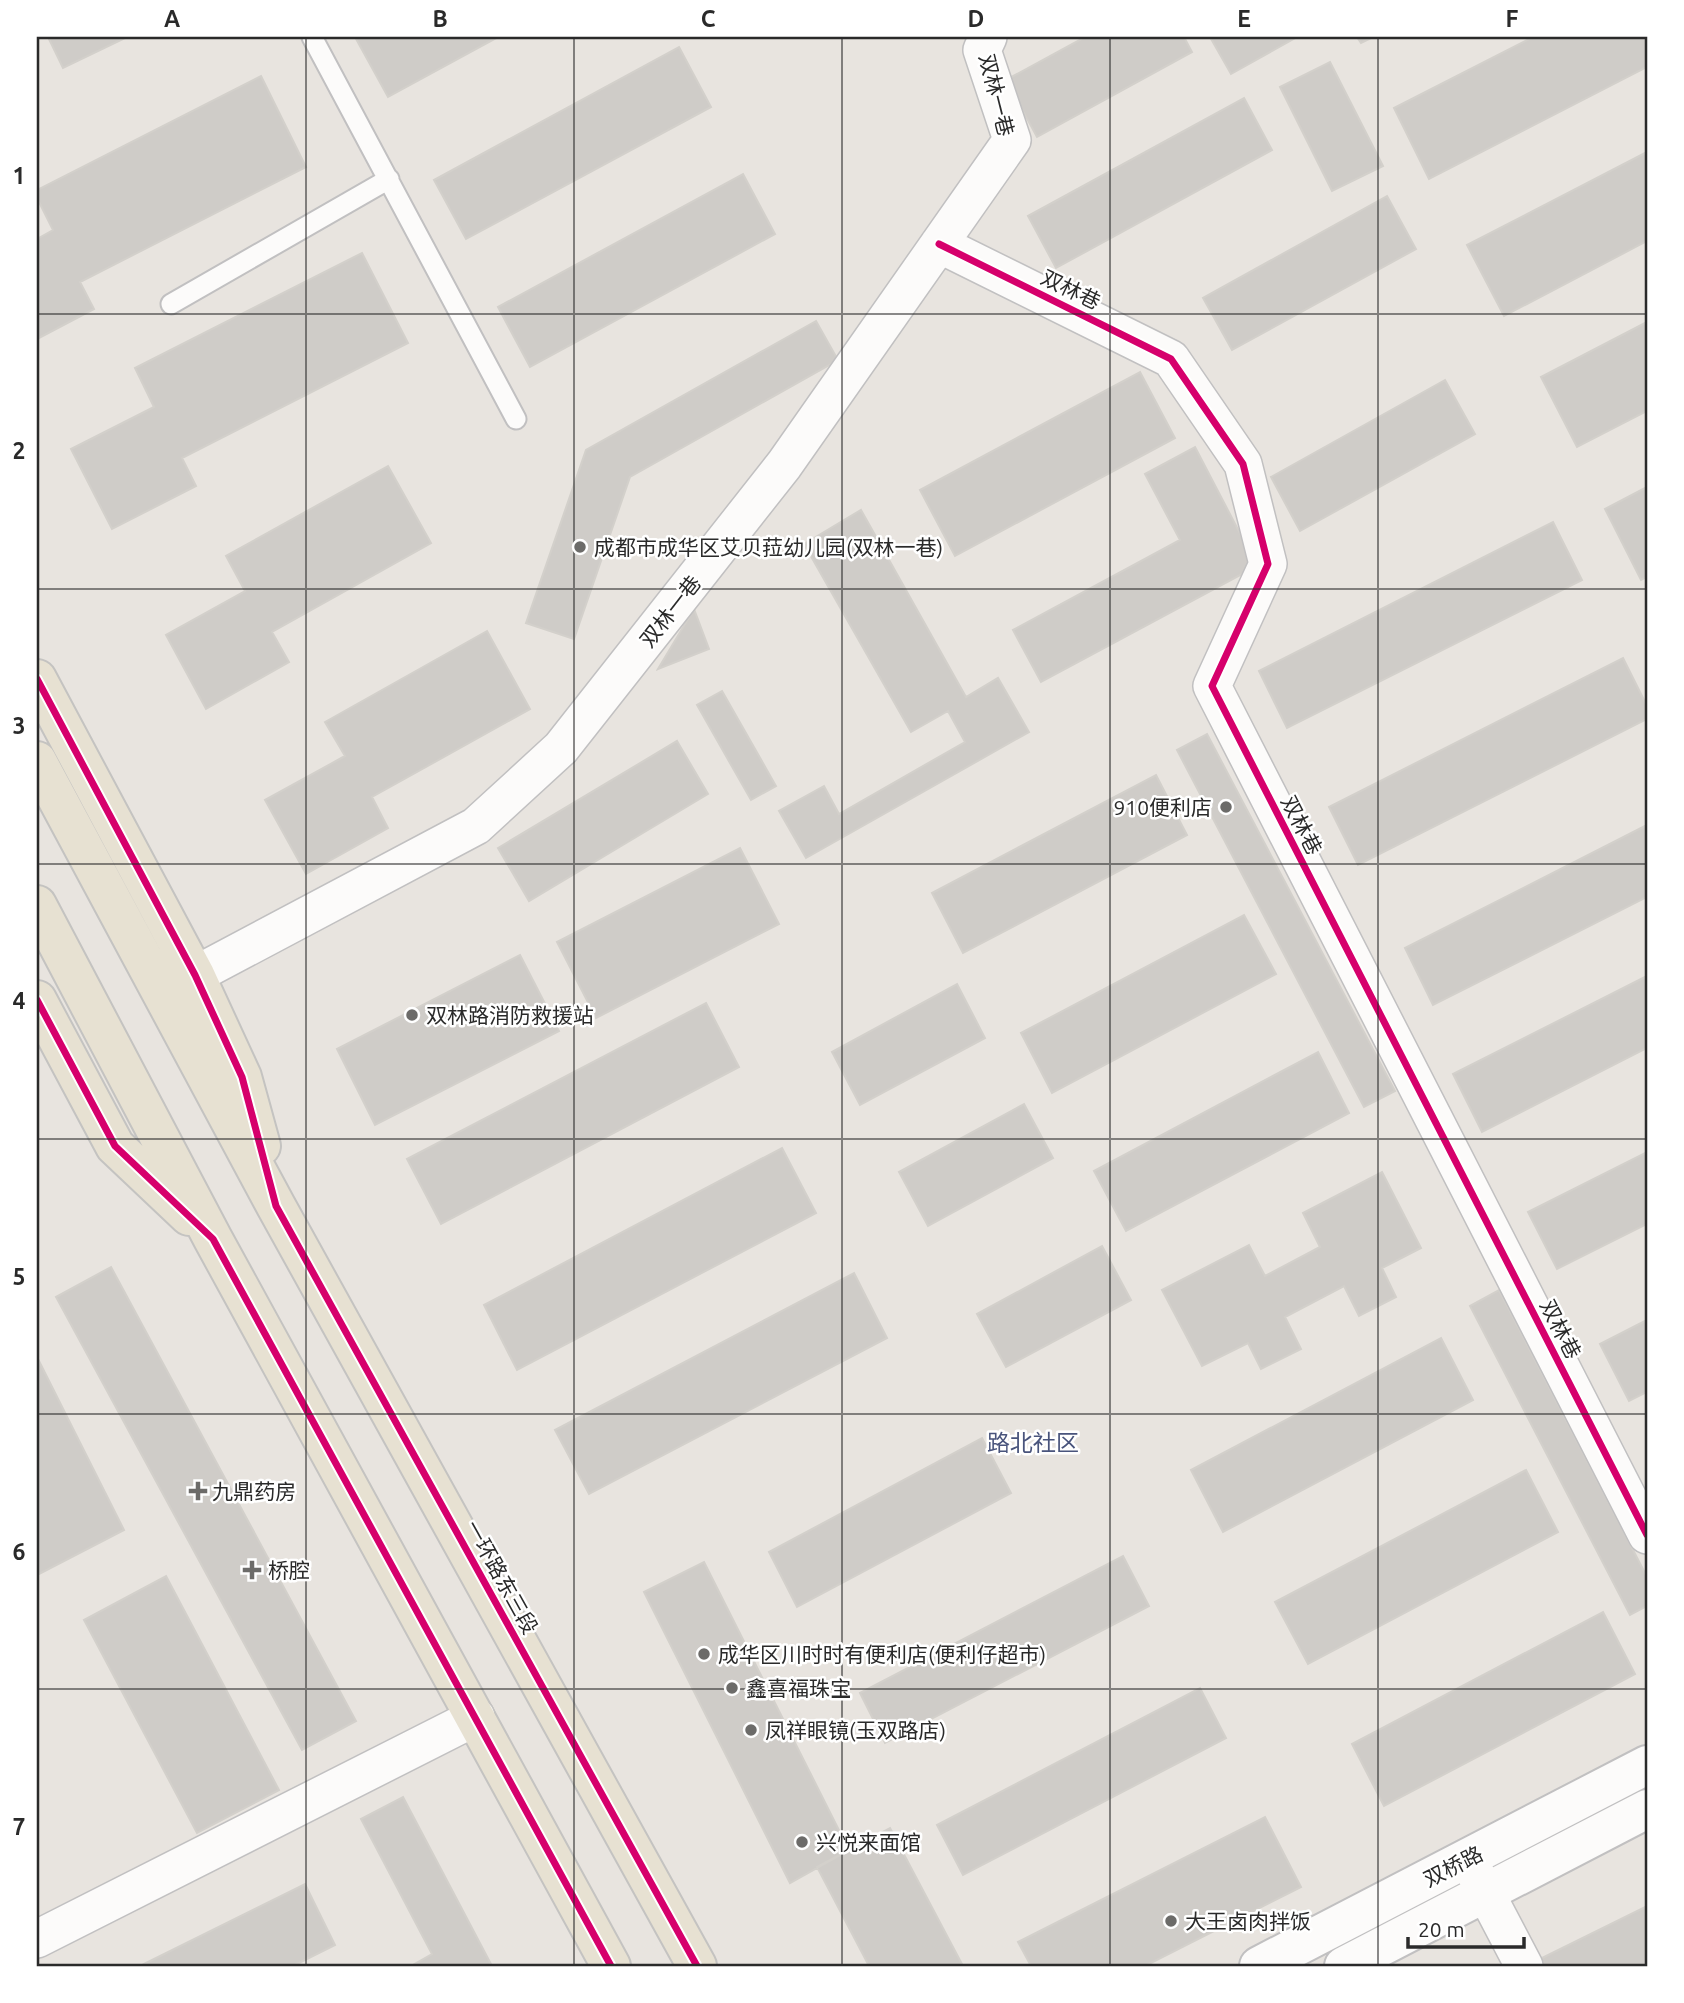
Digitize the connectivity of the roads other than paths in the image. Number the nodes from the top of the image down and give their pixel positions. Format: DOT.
graph roads {
  1 [pos="312,37"];
  2 [pos="988,37"];
  3 [pos="388,179"];
  4 [pos="939,244"];
  5 [pos="171,304"];
  6 [pos="516,419"];
  7 [pos="37,679"];
  8 [pos="37,761"];
  9 [pos="37,905"];
  10 [pos="195,975"];
  11 [pos="37,1000"];
  12 [pos="276,1206"];
  13 [pos="213,1239"];
  14 [pos="1647,1535"];
  15 [pos="476,1717"];
  16 [pos="1647,1765"];
  17 [pos="1647,1809"];
  18 [pos="1468,1858"];
  19 [pos="1486,1892"];
  20 [pos="37,1940"];
  21 [pos="611,1966"];
  22 [pos="697,1966"];
  23 [pos="1259,1966"];
  24 [pos="1344,1966"];
  25 [pos="1524,1966"];
  1 -- 3 [label="lane"];
  2 -- 4 [label="street, 双林一巷"];
  3 -- 5 [label="lane"];
  3 -- 6 [label="lane"];
  4 -- 10 [label="street, 双林一巷"];
  4 -- 14 [label="street, 双林巷"];
  7 -- 10 [label="main road"];
  8 -- 12 [label="main road"];
  9 -- 13 [label="main road"];
  10 -- 12 [label="main road"];
  11 -- 13 [label="main road"];
  12 -- 22 [label="main road, 一环路东三段"];
  13 -- 15 [label="main road"];
  15 -- 20 [label="street"];
  15 -- 21 [label="main road"];
  16 -- 18 [label="main road, 双桥路"];
  17 -- 19 [label="main road, 双桥路"];
  18 -- 19 [label="street"];
  18 -- 23 [label="main road, 双桥路"];
  19 -- 24 [label="main road, 双桥路"];
  19 -- 25 [label="street"];
}
